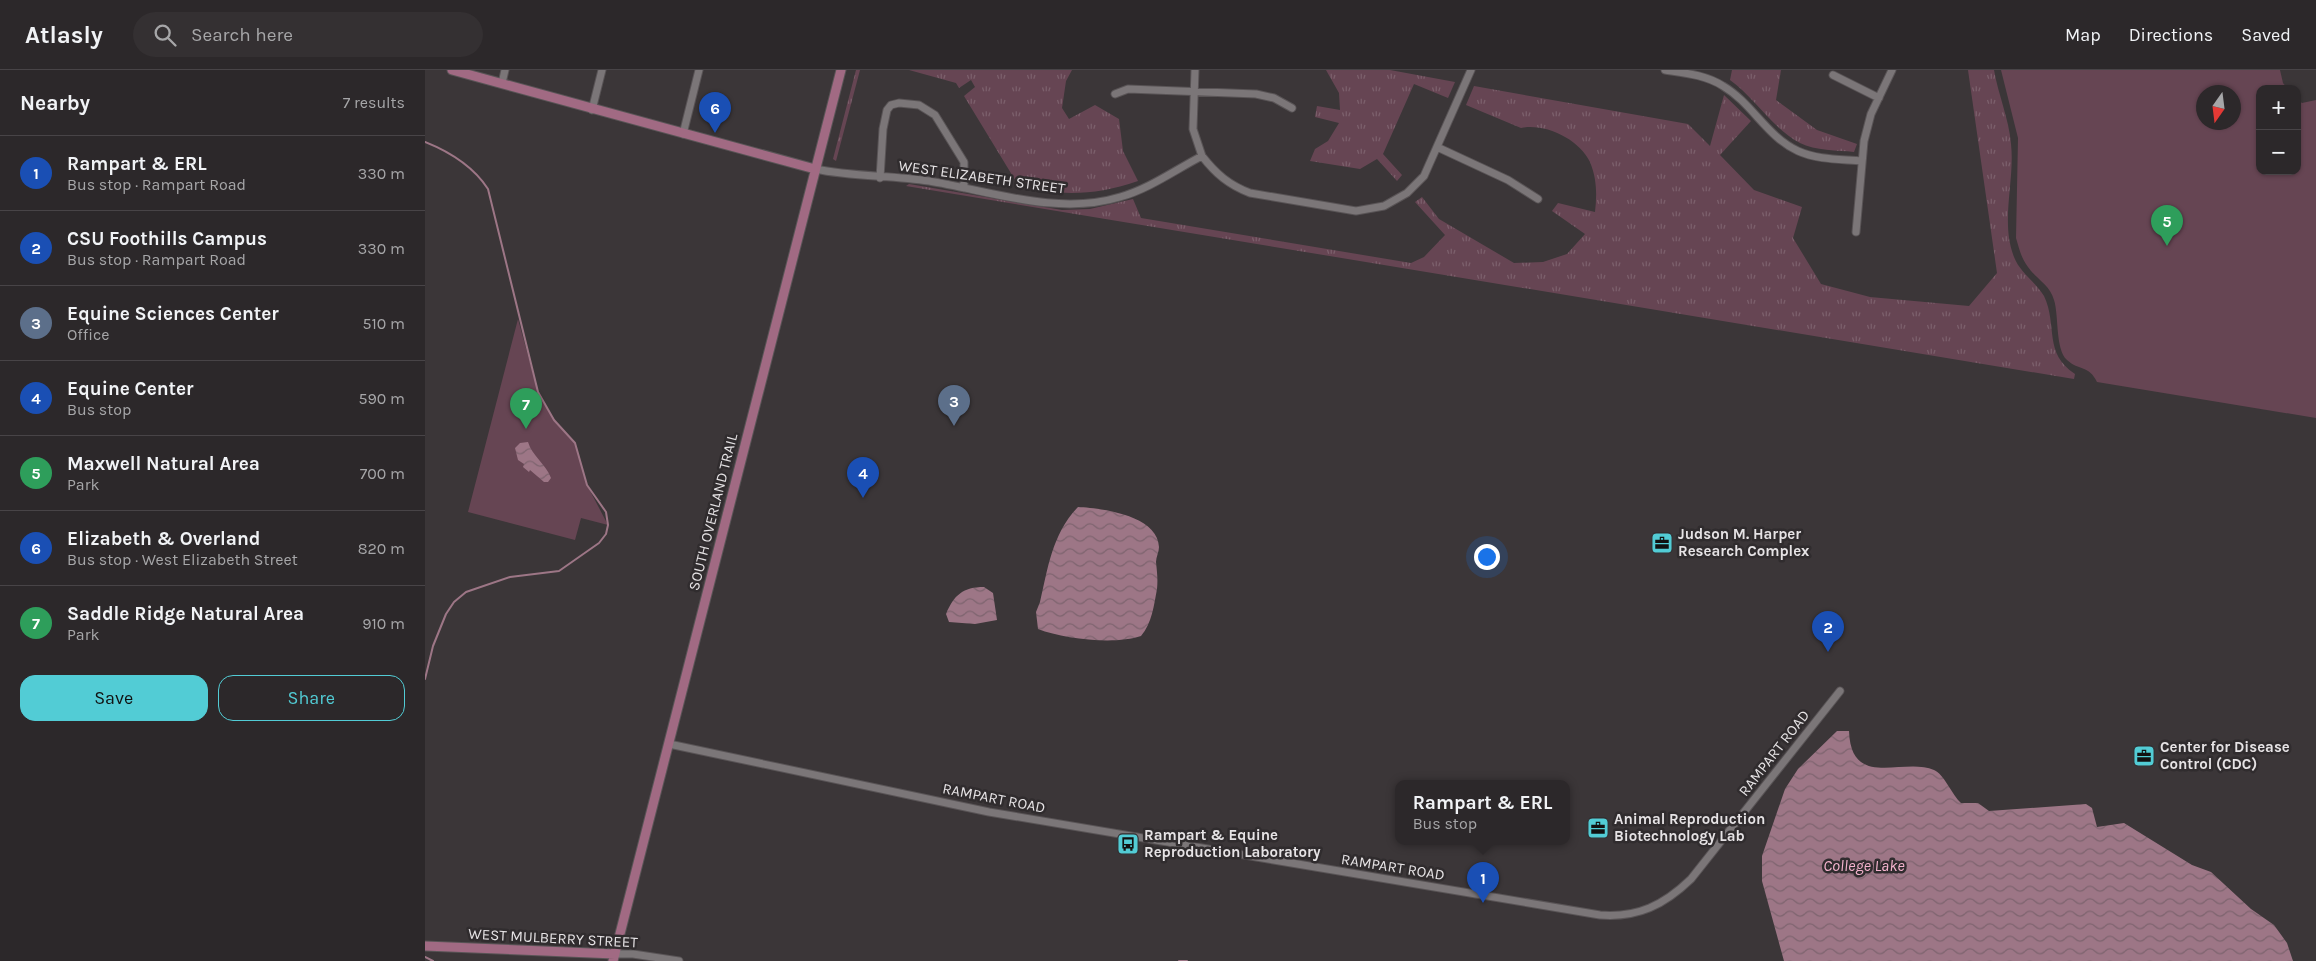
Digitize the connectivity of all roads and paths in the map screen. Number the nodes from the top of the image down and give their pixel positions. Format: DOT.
graph roads {
  1 [pos="452,70"];
  2 [pos="505,70"];
  3 [pos="602,70"];
  4 [pos="699,70"];
  5 [pos="841,70"];
  6 [pos="1195,70"];
  7 [pos="1471,70"];
  8 [pos="1665,70"];
  9 [pos="1892,70"];
  10 [pos="1685,72"];
  11 [pos="1833,76"];
  12 [pos="502,83"];
  13 [pos="1194,90"];
  14 [pos="1115,94"];
  15 [pos="1879,98"];
  16 [pos="1292,108"];
  17 [pos="592,110"];
  18 [pos="683,134"];
  19 [pos="1437,147"];
  20 [pos="1202,156"];
  21 [pos="1862,161"];
  22 [pos="815,169"];
  23 [pos="880,178"];
  24 [pos="964,188"];
  25 [pos="1538,199"];
  26 [pos="1856,232"];
  27 [pos="1840,691"];
  28 [pos="669,744"];
  29 [pos="425,946"];
  30 [pos="614,957"];
  31 [pos="679,961"];
  1 -- 12 [label="main road, WEST ELIZABETH STREET"];
  2 -- 12 [label="street"];
  3 -- 17 [label="street"];
  4 -- 18 [label="street"];
  5 -- 22 [label="main road, SOUTH OVERLAND TRAIL"];
  6 -- 13 [label="street"];
  7 -- 19 [label="street"];
  8 -- 10 [label="street"];
  9 -- 15 [label="street"];
  10 -- 21 [label="street"];
  11 -- 15 [label="street"];
  12 -- 17 [label="main road, WEST ELIZABETH STREET"];
  13 -- 14 [label="street"];
  13 -- 16 [label="street"];
  13 -- 20 [label="street"];
  15 -- 21 [label="street"];
  17 -- 18 [label="main road, WEST ELIZABETH STREET"];
  18 -- 22 [label="main road, WEST ELIZABETH STREET"];
  19 -- 20 [label="street"];
  19 -- 25 [label="street"];
  20 -- 24 [label="street, WEST ELIZABETH STREET"];
  21 -- 26 [label="street"];
  22 -- 23 [label="street, WEST ELIZABETH STREET"];
  22 -- 28 [label="main road, SOUTH OVERLAND TRAIL"];
  23 -- 24 [label="street, WEST ELIZABETH STREET"];
  23 -- 24 [label="street"];
  27 -- 28 [label="street, RAMPART ROAD"];
  28 -- 30 [label="main road, SOUTH OVERLAND TRAIL"];
  29 -- 30 [label="main road, WEST MULBERRY STREET"];
  30 -- 31 [label="street, WEST MULBERRY STREET"];
}
